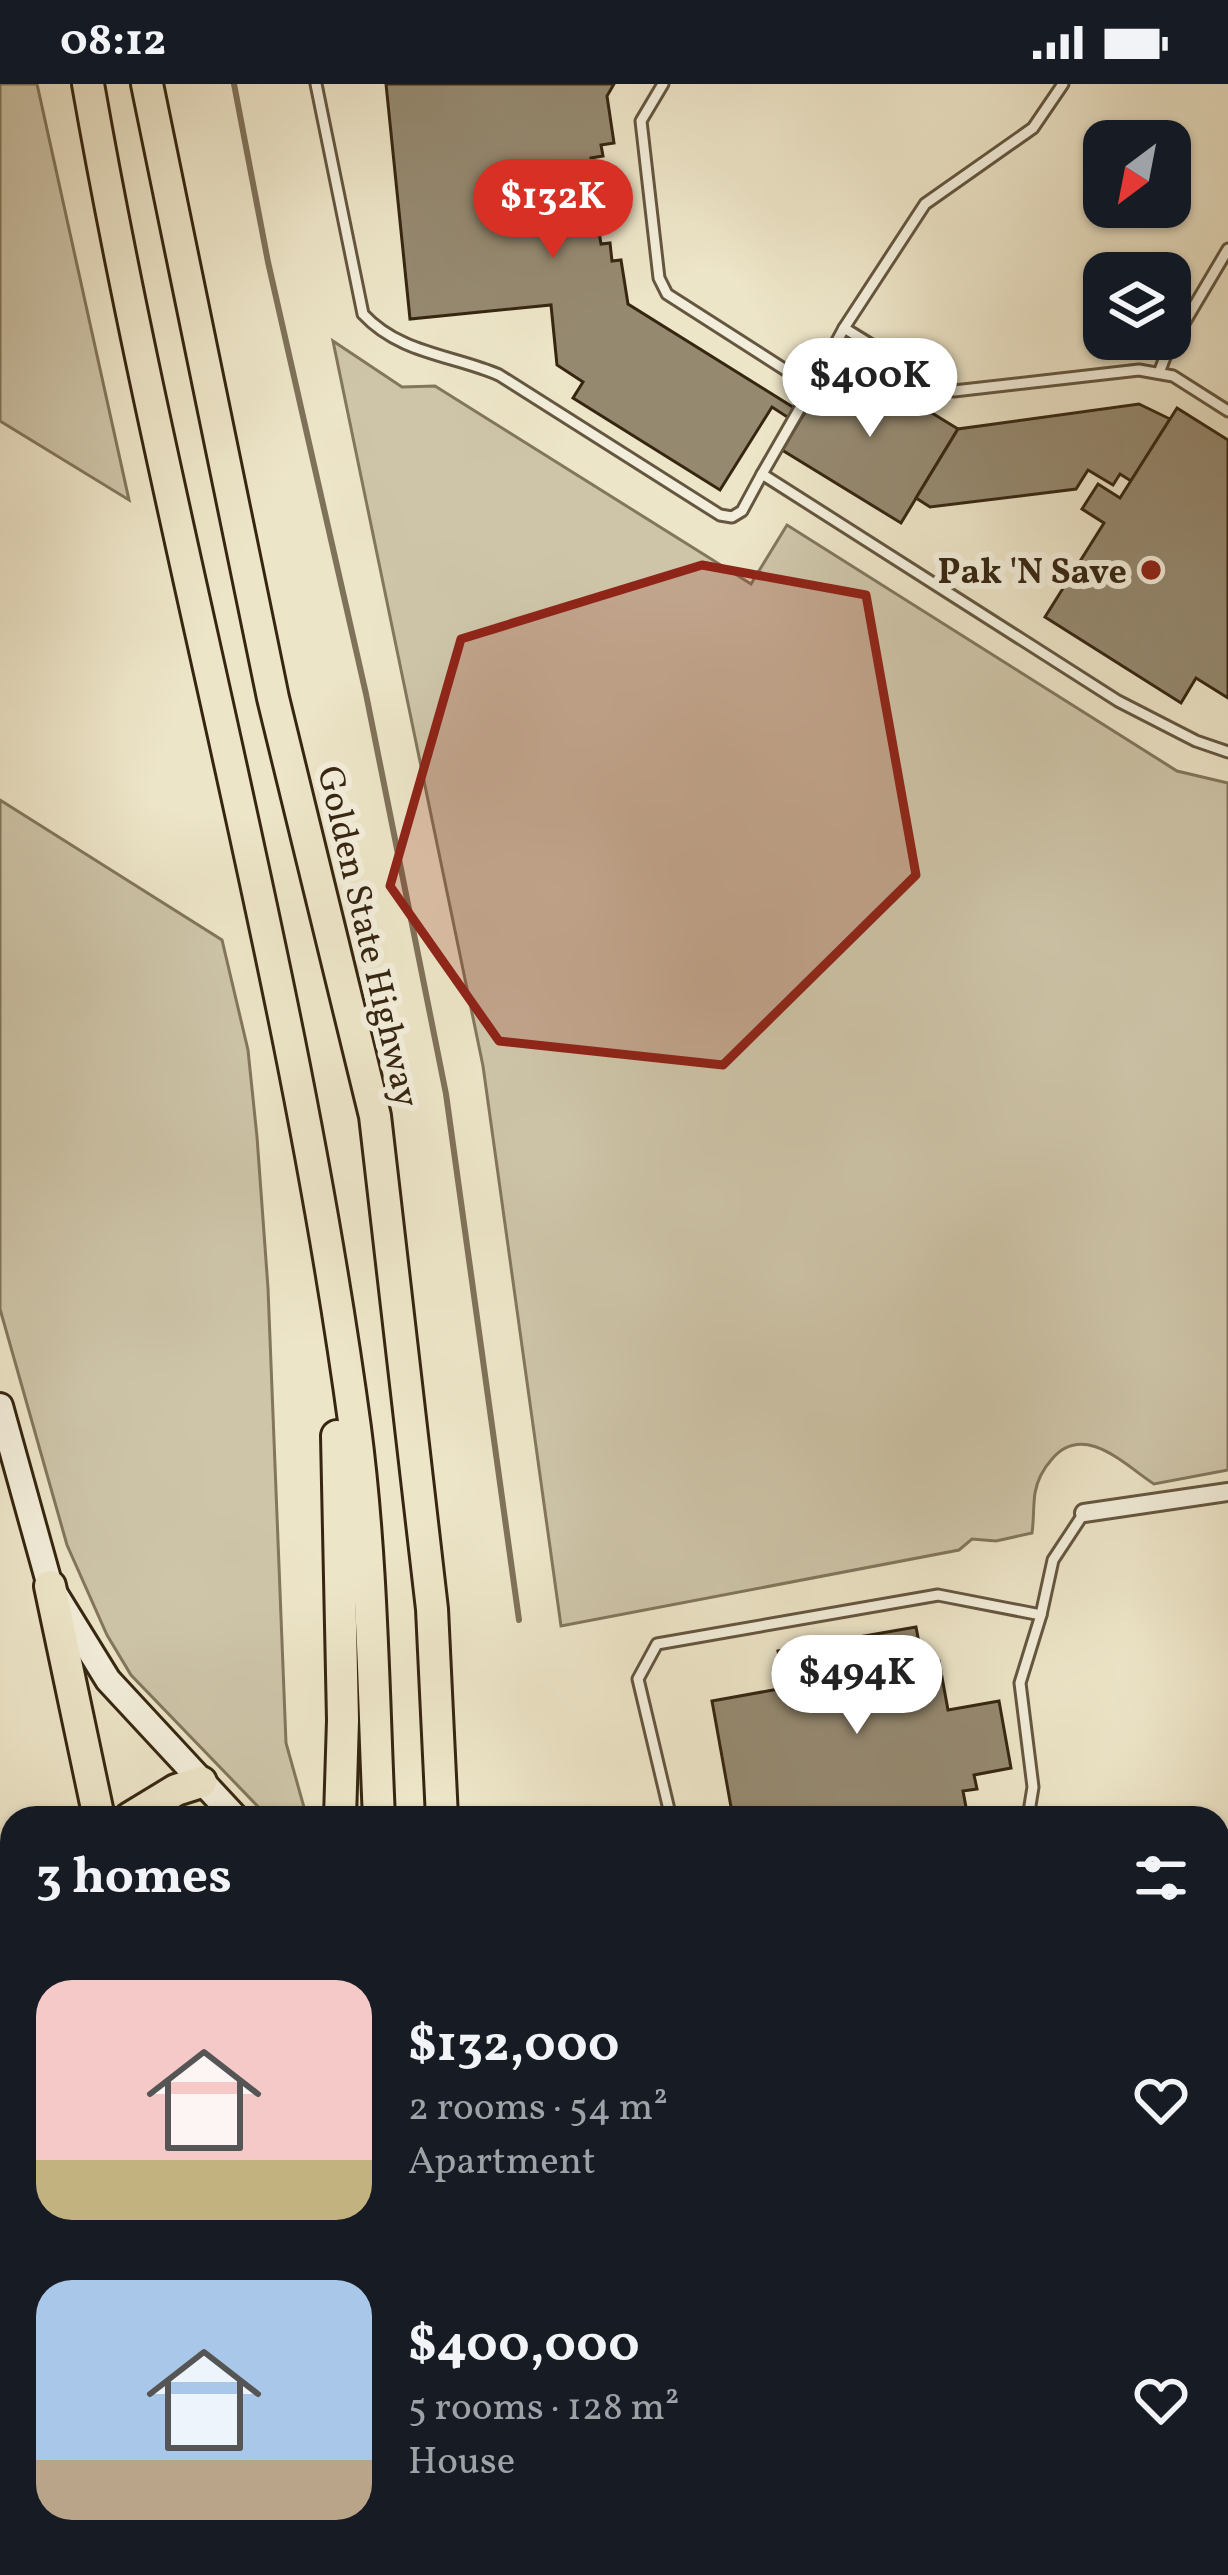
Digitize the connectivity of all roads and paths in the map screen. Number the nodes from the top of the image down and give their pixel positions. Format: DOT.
graph roads {
  1 [pos="88,84"];
  2 [pos="147,84"];
  3 [pos="316,84"];
  4 [pos="663,84"];
  5 [pos="1063,84"];
  6 [pos="1228,249"];
  7 [pos="844,328"];
  8 [pos="1159,373"];
  9 [pos="812,387"];
  10 [pos="1228,411"];
  11 [pos="762,474"];
  12 [pos="1228,752"];
  13 [pos="334,1286"];
  14 [pos="0,1406"];
  15 [pos="1228,1492"];
  16 [pos="1084,1513"];
  17 [pos="50,1586"];
  18 [pos="1041,1615"];
  19 [pos="201,1782"];
  20 [pos="96,1806"];
  21 [pos="150,1806"];
  22 [pos="224,1806"];
  23 [pos="340,1806"];
  24 [pos="378,1806"];
  25 [pos="441,1806"];
  26 [pos="668,1806"];
  27 [pos="1030,1806"];
  1 -- 13 [label="highway"];
  2 -- 25 [label="highway, Golden State Highway"];
  3 -- 11 [label="lane"];
  4 -- 9 [label="lane"];
  5 -- 7 [label="lane"];
  6 -- 8 [label="lane"];
  7 -- 8 [label="lane"];
  7 -- 9 [label="lane"];
  8 -- 10 [label="lane"];
  9 -- 11 [label="lane"];
  11 -- 12 [label="lane"];
  13 -- 23 [label="highway"];
  13 -- 24 [label="highway"];
  14 -- 17 [label="main road"];
  15 -- 16 [label="street"];
  16 -- 18 [label="lane"];
  17 -- 19 [label="main road"];
  17 -- 20 [label="highway"];
  18 -- 26 [label="lane"];
  18 -- 27 [label="lane"];
  19 -- 21 [label="highway"];
  19 -- 22 [label="main road"];
}
